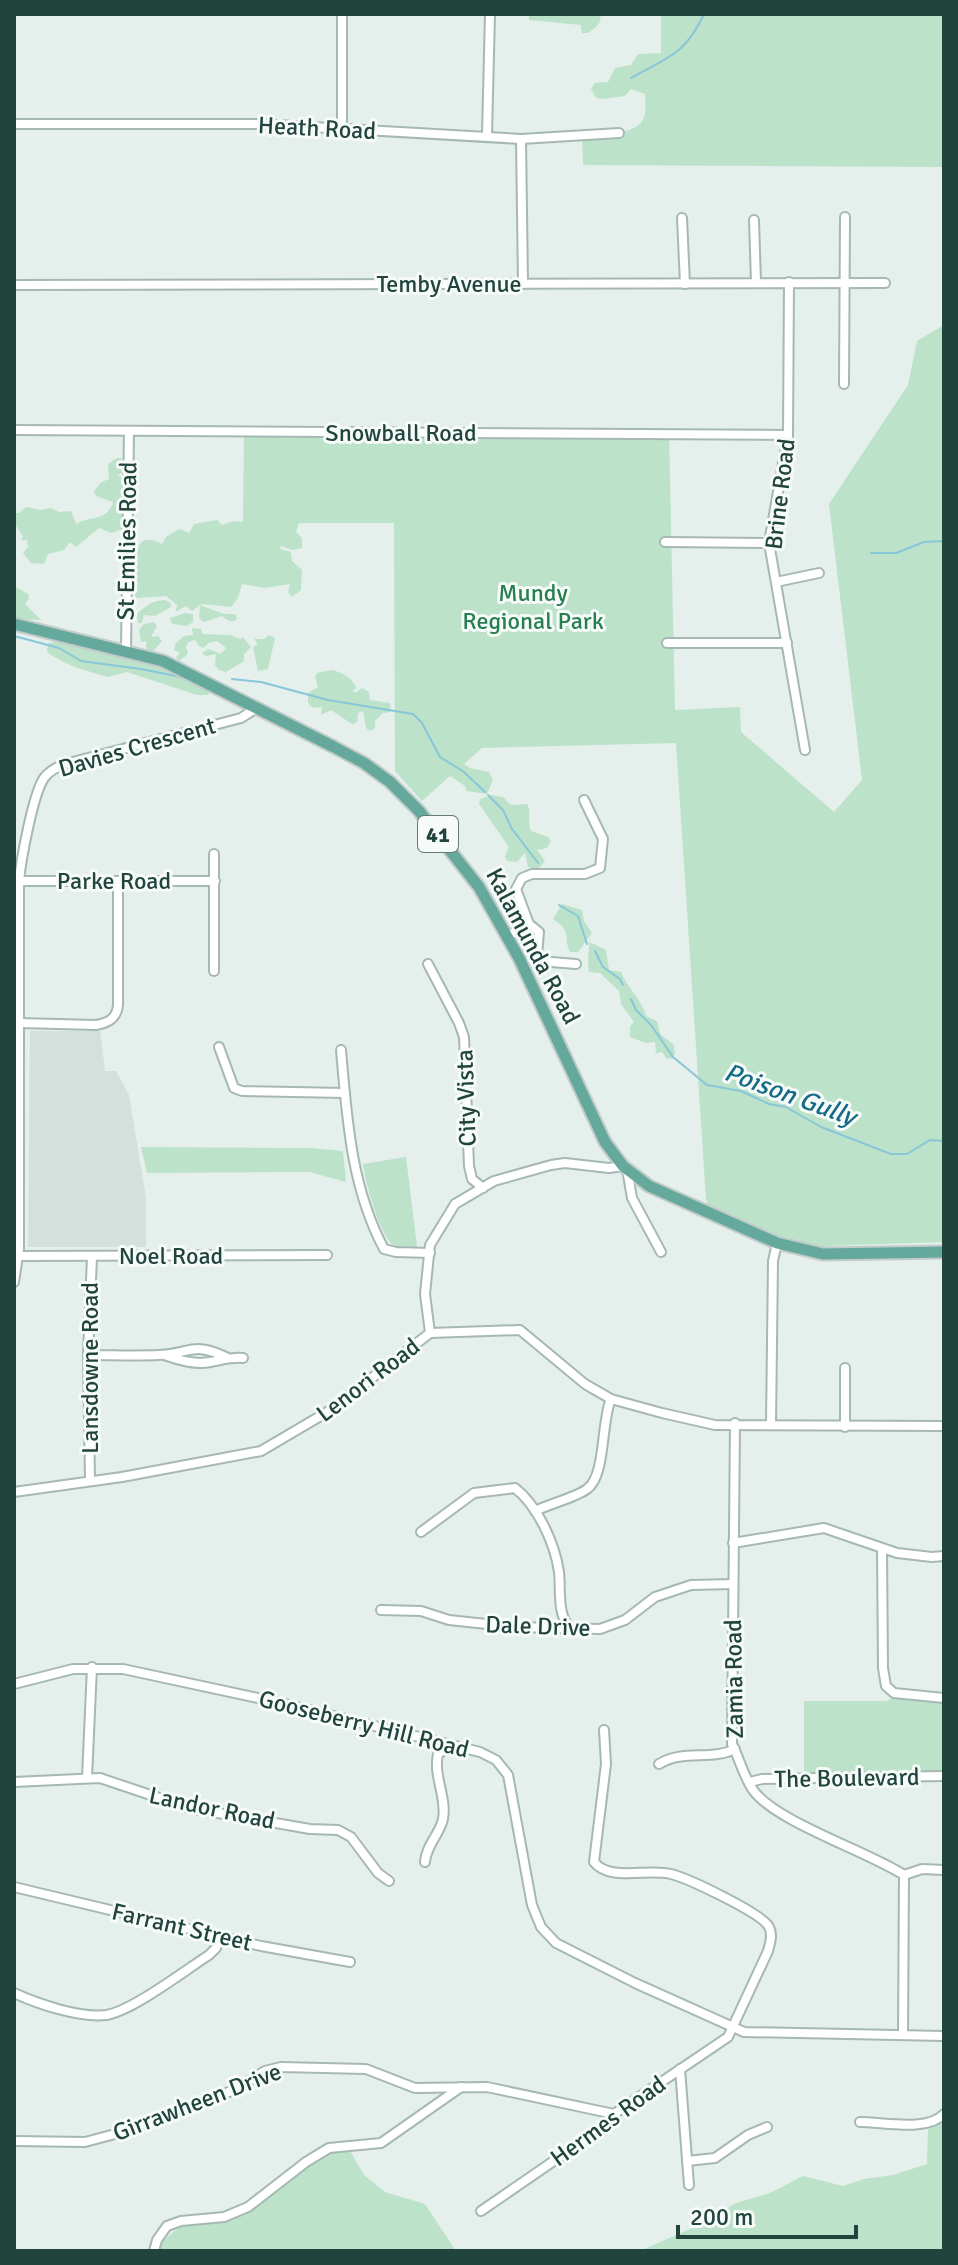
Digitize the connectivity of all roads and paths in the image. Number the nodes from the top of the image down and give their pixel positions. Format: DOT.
graph roads {
  1 [pos="342,14"];
  2 [pos="490,14"];
  3 [pos="14,124"];
  4 [pos="342,130"];
  5 [pos="619,133"];
  6 [pos="487,135"];
  7 [pos="521,139"];
  8 [pos="845,217"];
  9 [pos="682,218"];
  10 [pos="754,220"];
  11 [pos="756,282"];
  12 [pos="789,282"];
  13 [pos="845,282"];
  14 [pos="885,283"];
  15 [pos="523,284"];
  16 [pos="685,284"];
  17 [pos="14,285"];
  18 [pos="844,384"];
  19 [pos="14,430"];
  20 [pos="129,431"];
  21 [pos="788,435"];
  22 [pos="665,542"];
  23 [pos="769,543"];
  24 [pos="819,573"];
  25 [pos="776,582"];
  26 [pos="14,624"];
  27 [pos="667,643"];
  28 [pos="787,643"];
  29 [pos="126,650"];
  30 [pos="257,708"];
  31 [pos="805,750"];
  32 [pos="584,800"];
  33 [pos="214,854"];
  34 [pos="16,881"];
  35 [pos="215,881"];
  36 [pos="118,882"];
  37 [pos="529,924"];
  38 [pos="508,936"];
  39 [pos="428,964"];
  40 [pos="576,964"];
  41 [pos="16,965"];
  42 [pos="214,971"];
  43 [pos="19,1023"];
  44 [pos="219,1047"];
  45 [pos="341,1050"];
  46 [pos="345,1093"];
  47 [pos="625,1167"];
  48 [pos="483,1188"];
  49 [pos="777,1243"];
  50 [pos="661,1252"];
  51 [pos="944,1252"];
  52 [pos="430,1253"];
  53 [pos="327,1255"];
  54 [pos="16,1256"];
  55 [pos="92,1256"];
  56 [pos="14,1282"];
  57 [pos="430,1333"];
  58 [pos="88,1355"];
  59 [pos="163,1355"];
  60 [pos="226,1357"];
  61 [pos="243,1358"];
  62 [pos="845,1368"];
  63 [pos="611,1399"];
  64 [pos="735,1423"];
  65 [pos="771,1424"];
  66 [pos="944,1426"];
  67 [pos="845,1427"];
  68 [pos="90,1481"];
  69 [pos="14,1492"];
  70 [pos="535,1511"];
  71 [pos="421,1532"];
  72 [pos="733,1543"];
  73 [pos="882,1549"];
  74 [pos="944,1556"];
  75 [pos="733,1584"];
  76 [pos="381,1610"];
  77 [pos="569,1627"];
  78 [pos="92,1667"];
  79 [pos="14,1684"];
  80 [pos="944,1698"];
  81 [pos="604,1730"];
  82 [pos="452,1745"];
  83 [pos="735,1749"];
  84 [pos="659,1764"];
  85 [pos="944,1776"];
  86 [pos="87,1778"];
  87 [pos="14,1782"];
  88 [pos="750,1782"];
  89 [pos="425,1862"];
  90 [pos="944,1870"];
  91 [pos="904,1875"];
  92 [pos="389,1881"];
  93 [pos="14,1887"];
  94 [pos="221,1936"];
  95 [pos="350,1962"];
  96 [pos="14,1993"];
  97 [pos="732,2028"];
  98 [pos="903,2034"];
  99 [pos="944,2036"];
  100 [pos="680,2069"];
  101 [pos="461,2087"];
  102 [pos="614,2114"];
  103 [pos="944,2114"];
  104 [pos="860,2122"];
  105 [pos="767,2127"];
  106 [pos="14,2141"];
  107 [pos="687,2161"];
  108 [pos="689,2185"];
  109 [pos="481,2211"];
  110 [pos="154,2251"];
  1 -- 4 [label="street"];
  2 -- 6 [label="street"];
  3 -- 4 [label="street, Heath Road"];
  4 -- 6 [label="street, Heath Road"];
  5 -- 7 [label="street, Heath Road"];
  6 -- 7 [label="street, Heath Road"];
  7 -- 15 [label="street"];
  8 -- 13 [label="street"];
  9 -- 16 [label="street"];
  10 -- 11 [label="street"];
  11 -- 12 [label="street, Temby Avenue"];
  11 -- 16 [label="street, Temby Avenue"];
  12 -- 13 [label="street, Temby Avenue"];
  12 -- 21 [label="street, Brine Road"];
  13 -- 14 [label="street, Temby Avenue"];
  13 -- 18 [label="street"];
  15 -- 16 [label="street, Temby Avenue"];
  15 -- 17 [label="street, Temby Avenue"];
  19 -- 20 [label="street, Snowball Road"];
  20 -- 21 [label="street, Snowball Road"];
  20 -- 29 [label="street, St Emilies Road"];
  21 -- 23 [label="street, Brine Road"];
  22 -- 23 [label="street"];
  23 -- 25 [label="street, Brine Road"];
  24 -- 25 [label="street"];
  25 -- 28 [label="street, Brine Road"];
  26 -- 29 [label="main road, Kalamunda Road / 41"];
  27 -- 28 [label="street"];
  28 -- 31 [label="street, Brine Road"];
  29 -- 30 [label="main road, Kalamunda Road / 41"];
  30 -- 34 [label="street, Davies Crescent"];
  30 -- 38 [label="main road, Kalamunda Road / 41"];
  32 -- 37 [label="street"];
  33 -- 35 [label="street"];
  34 -- 36 [label="street, Parke Road"];
  34 -- 41 [label="street, Davies Crescent"];
  35 -- 36 [label="street, Parke Road"];
  35 -- 42 [label="street"];
  36 -- 43 [label="street"];
  37 -- 38 [label="street"];
  37 -- 40 [label="street"];
  38 -- 47 [label="main road, Kalamunda Road / 41"];
  39 -- 48 [label="street, City Vista"];
  41 -- 43 [label="street, Davies Crescent"];
  43 -- 54 [label="street, Davies Crescent"];
  44 -- 46 [label="street"];
  45 -- 46 [label="street"];
  46 -- 52 [label="street"];
  47 -- 48 [label="street"];
  47 -- 49 [label="main road, Kalamunda Road / 41"];
  47 -- 50 [label="street"];
  48 -- 52 [label="street"];
  49 -- 51 [label="main road, Kalamunda Road / 41"];
  49 -- 65 [label="street"];
  52 -- 57 [label="street"];
  53 -- 55 [label="street, Noel Road"];
  54 -- 55 [label="street, Noel Road"];
  54 -- 56 [label="street, Davies Crescent"];
  55 -- 58 [label="street, Lansdowne Road"];
  57 -- 63 [label="street, Lenori Road"];
  57 -- 68 [label="street, Lenori Road"];
  58 -- 59 [label="street"];
  58 -- 68 [label="street, Lansdowne Road"];
  59 -- 60 [label="street"];
  59 -- 60 [label="street"];
  60 -- 61 [label="street"];
  62 -- 67 [label="street"];
  63 -- 64 [label="street, Lenori Road"];
  63 -- 70 [label="street"];
  64 -- 65 [label="street, Lenori Road"];
  64 -- 72 [label="street, Zamia Road"];
  65 -- 67 [label="street, Lenori Road"];
  66 -- 67 [label="street, Lenori Road"];
  68 -- 69 [label="street, Lenori Road"];
  70 -- 71 [label="street"];
  70 -- 77 [label="street"];
  72 -- 73 [label="street"];
  72 -- 75 [label="street, Zamia Road"];
  73 -- 74 [label="street"];
  73 -- 80 [label="street"];
  75 -- 77 [label="street, Dale Drive"];
  75 -- 83 [label="street, Zamia Road"];
  76 -- 77 [label="street, Dale Drive"];
  78 -- 79 [label="street, Gooseberry Hill Road"];
  78 -- 82 [label="street, Gooseberry Hill Road"];
  78 -- 86 [label="street"];
  81 -- 97 [label="street"];
  82 -- 89 [label="street"];
  82 -- 97 [label="street, Gooseberry Hill Road"];
  83 -- 84 [label="street"];
  83 -- 88 [label="street, Zamia Road"];
  85 -- 88 [label="street, The Boulevard"];
  86 -- 87 [label="street, Landor Road"];
  86 -- 92 [label="street, Landor Road"];
  88 -- 91 [label="street, Zamia Road"];
  90 -- 91 [label="street"];
  91 -- 98 [label="street"];
  93 -- 94 [label="street, Farrant Street"];
  94 -- 95 [label="street, Farrant Street"];
  94 -- 96 [label="street"];
  97 -- 98 [label="street, Gooseberry Hill Road"];
  97 -- 100 [label="street, Hermes Road"];
  98 -- 99 [label="street, Gooseberry Hill Road"];
  100 -- 102 [label="street, Hermes Road"];
  100 -- 107 [label="street"];
  101 -- 102 [label="street, Girrawheen Drive"];
  101 -- 106 [label="street, Girrawheen Drive"];
  101 -- 110 [label="street"];
  102 -- 109 [label="street, Hermes Road"];
  103 -- 104 [label="street"];
  105 -- 107 [label="street"];
  107 -- 108 [label="street"];
}
